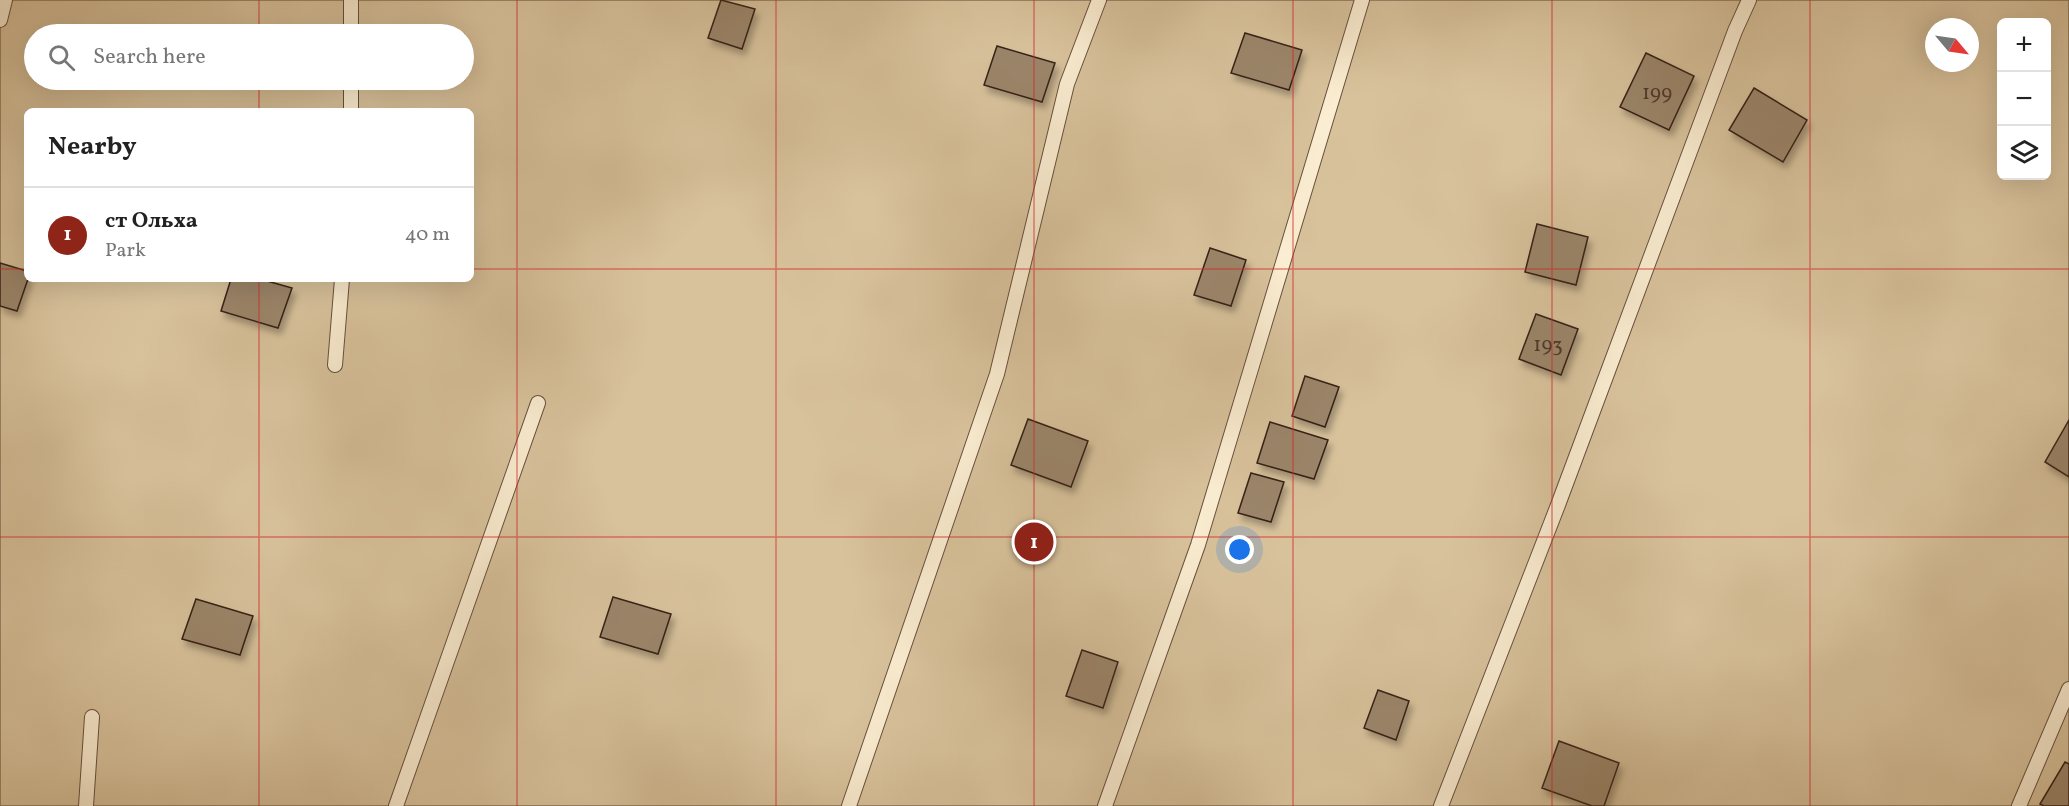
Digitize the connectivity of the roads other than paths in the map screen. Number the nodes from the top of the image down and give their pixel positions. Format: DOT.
graph roads {
  1 [pos="5,0"];
  2 [pos="351,0"];
  3 [pos="1099,0"];
  4 [pos="1362,0"];
  5 [pos="1749,0"];
  6 [pos="0,20"];
  7 [pos="351,24"];
  8 [pos="351,90"];
  9 [pos="351,108"];
  10 [pos="342,282"];
  11 [pos="335,365"];
  12 [pos="538,403"];
  13 [pos="2069,689"];
  14 [pos="92,717"];
  15 [pos="86,806"];
  16 [pos="396,806"];
  17 [pos="849,806"];
  18 [pos="1105,806"];
  19 [pos="1441,806"];
  20 [pos="2019,806"];
  1 -- 6 [label="lane"];
  2 -- 7 [label="lane"];
  3 -- 17 [label="lane"];
  4 -- 18 [label="lane"];
  5 -- 19 [label="lane"];
  8 -- 9 [label="lane"];
  10 -- 11 [label="lane"];
  12 -- 16 [label="lane"];
  13 -- 20 [label="lane"];
  14 -- 15 [label="lane"];
}
